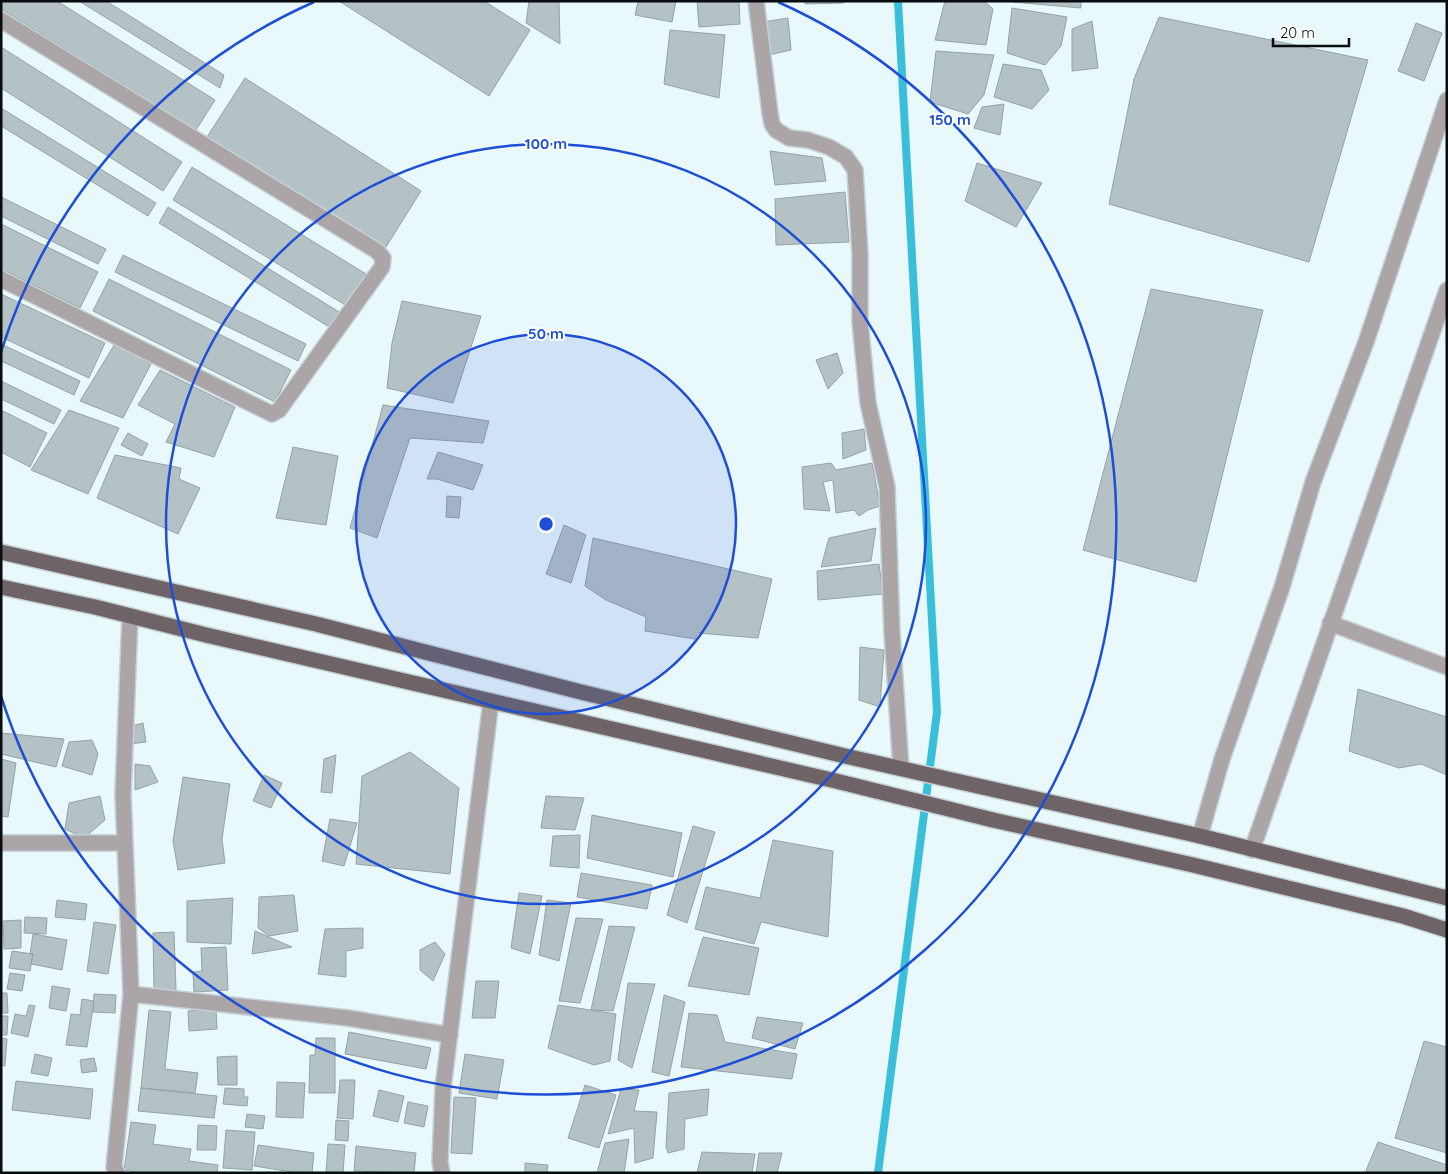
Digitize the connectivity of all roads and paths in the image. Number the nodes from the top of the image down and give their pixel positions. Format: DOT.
graph roads {
  1 [pos="756,1"];
  2 [pos="1,20"];
  3 [pos="1447,100"];
  4 [pos="1,279"];
  5 [pos="1447,290"];
  6 [pos="1,552"];
  7 [pos="1,587"];
  8 [pos="130,616"];
  9 [pos="1330,623"];
  10 [pos="1447,667"];
  11 [pos="491,701"];
  12 [pos="900,768"];
  13 [pos="1200,836"];
  14 [pos="125,842"];
  15 [pos="1,844"];
  16 [pos="1252,850"];
  17 [pos="1447,898"];
  18 [pos="1447,930"];
  19 [pos="131,994"];
  20 [pos="450,1035"];
  21 [pos="117,1173"];
  22 [pos="442,1173"];
  1 -- 12 [label="street"];
  2 -- 4 [label="street"];
  3 -- 13 [label="street"];
  5 -- 9 [label="street"];
  6 -- 12 [label="main road"];
  7 -- 8 [label="main road"];
  8 -- 11 [label="main road"];
  8 -- 14 [label="street"];
  9 -- 10 [label="street"];
  9 -- 16 [label="street"];
  11 -- 18 [label="main road"];
  11 -- 20 [label="street"];
  12 -- 13 [label="main road"];
  13 -- 16 [label="main road"];
  14 -- 15 [label="street"];
  14 -- 19 [label="street"];
  16 -- 17 [label="main road"];
  19 -- 20 [label="street"];
  19 -- 21 [label="street"];
  20 -- 22 [label="street"];
}
